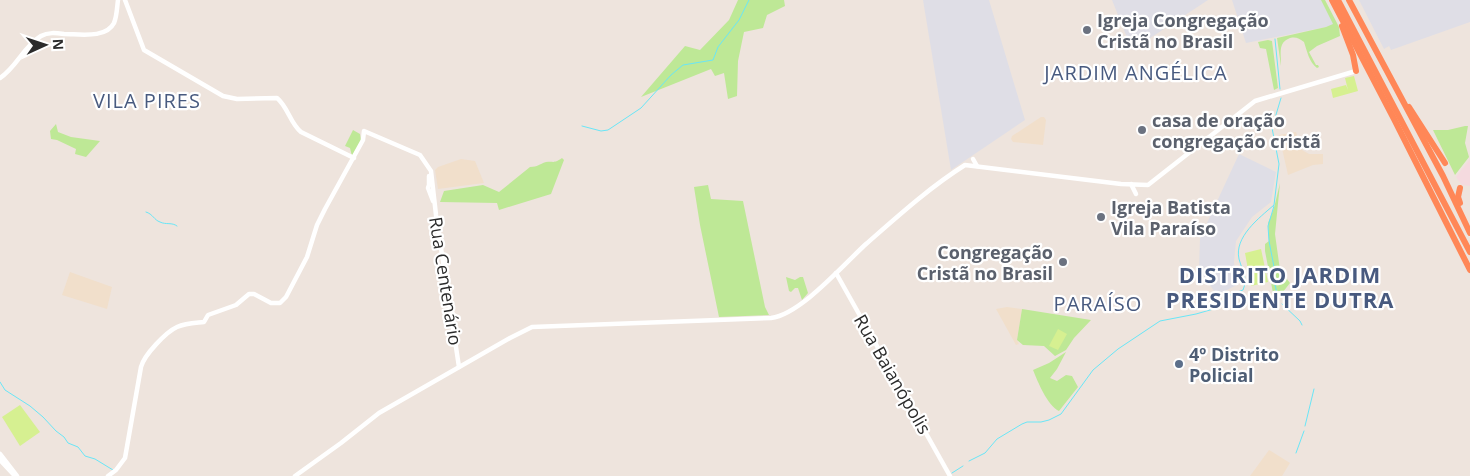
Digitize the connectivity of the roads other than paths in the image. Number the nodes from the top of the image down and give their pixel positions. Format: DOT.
graph roads {
  1 [pos="118,0"];
  2 [pos="125,0"];
  3 [pos="1332,0"];
  4 [pos="1338,0"];
  5 [pos="1342,0"];
  6 [pos="1349,0"];
  7 [pos="1339,13"];
  8 [pos="1384,69"];
  9 [pos="1356,71"];
  10 [pos="0,78"];
  11 [pos="1409,128"];
  12 [pos="370,134"];
  13 [pos="363,140"];
  14 [pos="354,158"];
  15 [pos="973,159"];
  16 [pos="1445,163"];
  17 [pos="977,166"];
  18 [pos="1131,184"];
  19 [pos="1136,194"];
  20 [pos="1459,194"];
  21 [pos="1448,228"];
  22 [pos="1470,233"];
  23 [pos="1470,245"];
  24 [pos="1470,252"];
  25 [pos="1470,270"];
  26 [pos="836,273"];
  27 [pos="1470,274"];
  28 [pos="461,366"];
  29 [pos="0,454"];
  30 [pos="0,460"];
  31 [pos="110,475"];
  32 [pos="16,476"];
  33 [pos="295,476"];
  34 [pos="950,476"];
  1 -- 10 [label="street"];
  2 -- 14 [label="street"];
  3 -- 7 [label="highway"];
  4 -- 24 [label="highway"];
  5 -- 11 [label="highway"];
  6 -- 8 [label="highway"];
  7 -- 9 [label="highway"];
  7 -- 21 [label="highway"];
  8 -- 16 [label="highway"];
  8 -- 20 [label="highway"];
  9 -- 18 [label="street"];
  11 -- 20 [label="highway"];
  11 -- 23 [label="highway"];
  12 -- 13 [label="street"];
  12 -- 13 [label="street"];
  12 -- 28 [label="street, Rua Centenário"];
  13 -- 14 [label="street"];
  14 -- 31 [label="street"];
  15 -- 17 [label="street"];
  17 -- 18 [label="street"];
  17 -- 26 [label="street"];
  18 -- 19 [label="street"];
  20 -- 22 [label="highway"];
  21 -- 25 [label="highway"];
  21 -- 27 [label="highway"];
  26 -- 28 [label="street"];
  26 -- 34 [label="street, Rua Baianópolis"];
  28 -- 33 [label="street"];
  29 -- 32 [label="street"];
  30 -- 32 [label="street"];
}
